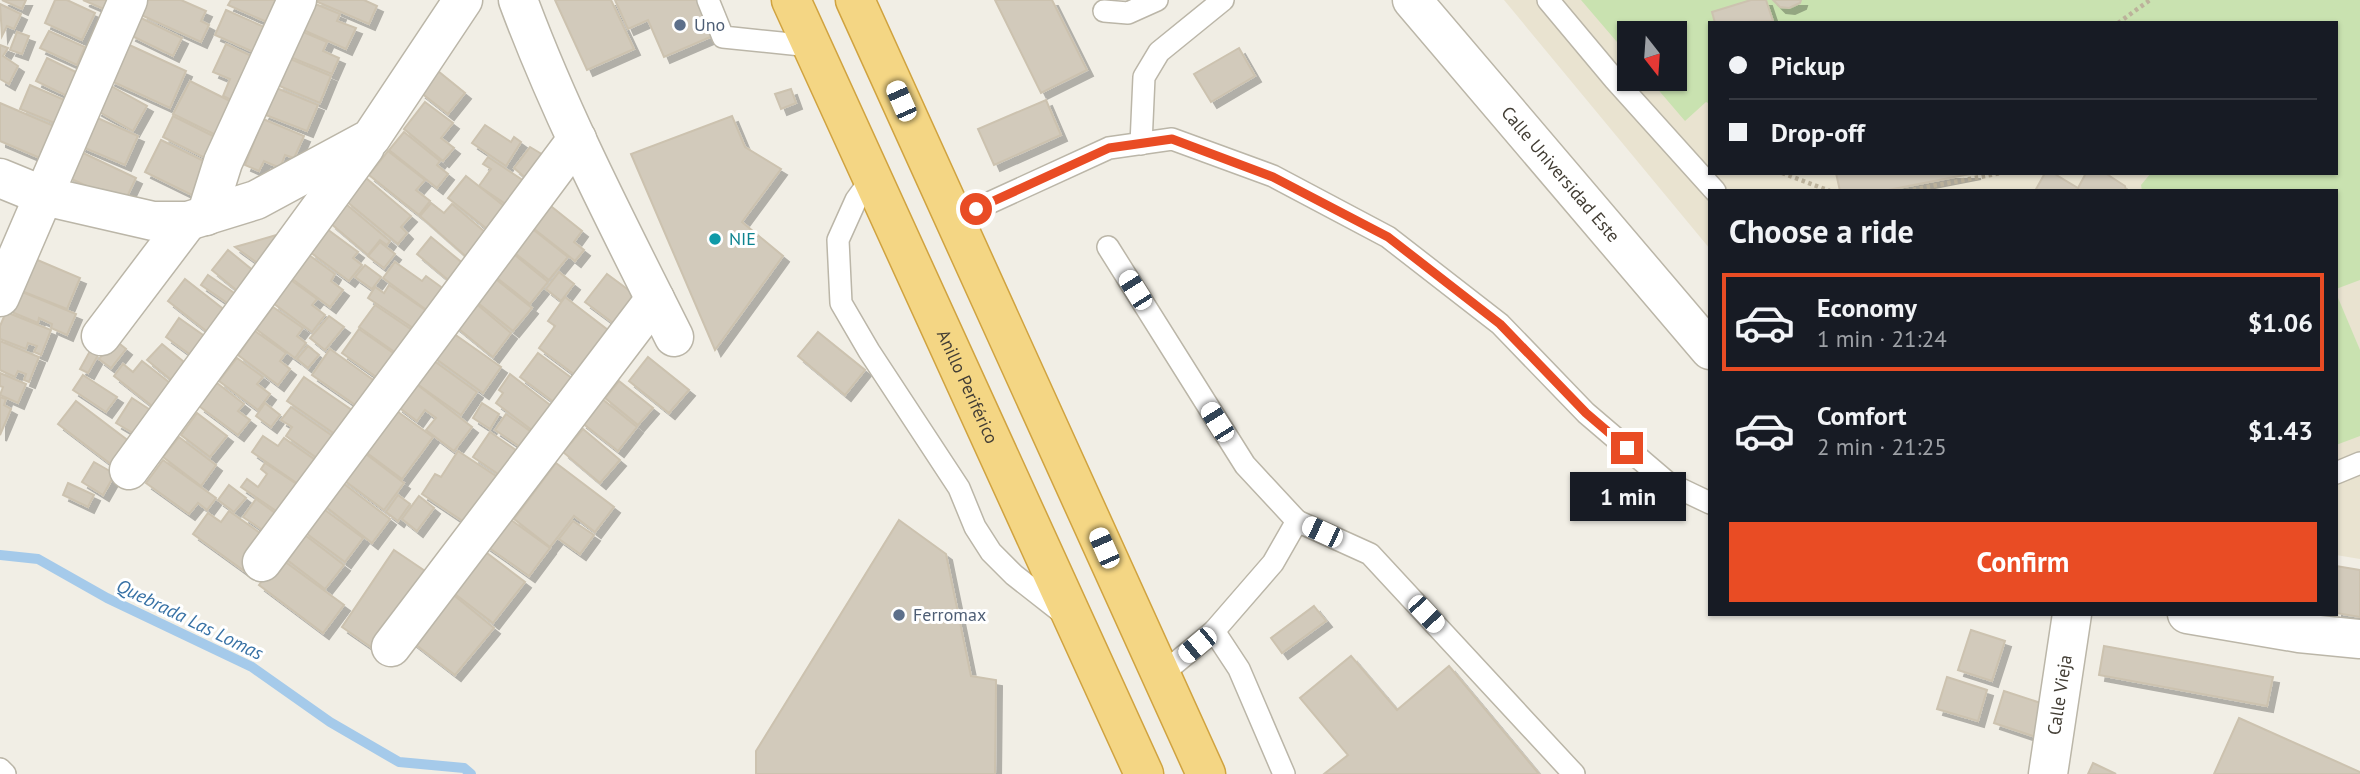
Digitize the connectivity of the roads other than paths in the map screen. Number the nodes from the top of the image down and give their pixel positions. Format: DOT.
graph roads {
  1 [pos="128,0"];
  2 [pos="298,0"];
  3 [pos="463,0"];
  4 [pos="518,0"];
  5 [pos="708,0"];
  6 [pos="790,0"];
  7 [pos="1157,0"];
  8 [pos="1223,0"];
  9 [pos="1412,0"];
  10 [pos="1548,0"];
  11 [pos="860,2"];
  12 [pos="1104,11"];
  13 [pos="811,46"];
  14 [pos="371,138"];
  15 [pos="578,139"];
  16 [pos="1141,144"];
  17 [pos="0,177"];
  18 [pos="872,178"];
  19 [pos="1713,189"];
  20 [pos="44,195"];
  21 [pos="197,218"];
  22 [pos="954,219"];
  23 [pos="1108,247"];
  24 [pos="0,297"];
  25 [pos="655,299"];
  26 [pos="101,336"];
  27 [pos="674,337"];
  28 [pos="1708,348"];
  29 [pos="2360,463"];
  30 [pos="129,470"];
  31 [pos="2338,472"];
  32 [pos="1708,502"];
  33 [pos="1297,521"];
  34 [pos="262,562"];
  35 [pos="2072,616"];
  36 [pos="2199,616"];
  37 [pos="1075,623"];
  38 [pos="1214,631"];
  39 [pos="2360,639"];
  40 [pos="391,647"];
  41 [pos="1161,675"];
  42 [pos="0,769"];
  43 [pos="5,774"];
  44 [pos="1143,774"];
  45 [pos="1206,774"];
  46 [pos="1284,774"];
  47 [pos="1574,774"];
  48 [pos="2048,774"];
  1 -- 20 [label="street"];
  2 -- 21 [label="street"];
  3 -- 14 [label="street"];
  4 -- 15 [label="street"];
  5 -- 13 [label="lane"];
  6 -- 13 [label="highway, Anillo Periférico"];
  7 -- 12 [label="lane"];
  8 -- 16 [label="lane"];
  9 -- 28 [label="street, Calle Universidad Este"];
  10 -- 19 [label="lane"];
  11 -- 22 [label="highway"];
  13 -- 18 [label="highway, Anillo Periférico"];
  14 -- 21 [label="street"];
  14 -- 30 [label="street"];
  15 -- 25 [label="street"];
  15 -- 34 [label="street"];
  16 -- 22 [label="lane"];
  16 -- 32 [label="lane"];
  17 -- 20 [label="street"];
  18 -- 37 [label="highway, Anillo Periférico"];
  18 -- 37 [label="lane"];
  20 -- 21 [label="street"];
  20 -- 24 [label="street"];
  21 -- 26 [label="street"];
  22 -- 41 [label="highway"];
  23 -- 33 [label="lane"];
  25 -- 27 [label="street"];
  25 -- 40 [label="street"];
  29 -- 31 [label="lane"];
  33 -- 38 [label="lane"];
  33 -- 47 [label="lane"];
  35 -- 48 [label="street, Calle Vieja"];
  36 -- 39 [label="street"];
  37 -- 44 [label="highway, Anillo Periférico"];
  38 -- 41 [label="lane"];
  38 -- 46 [label="lane"];
  41 -- 45 [label="highway"];
  42 -- 43 [label="lane"];
}
